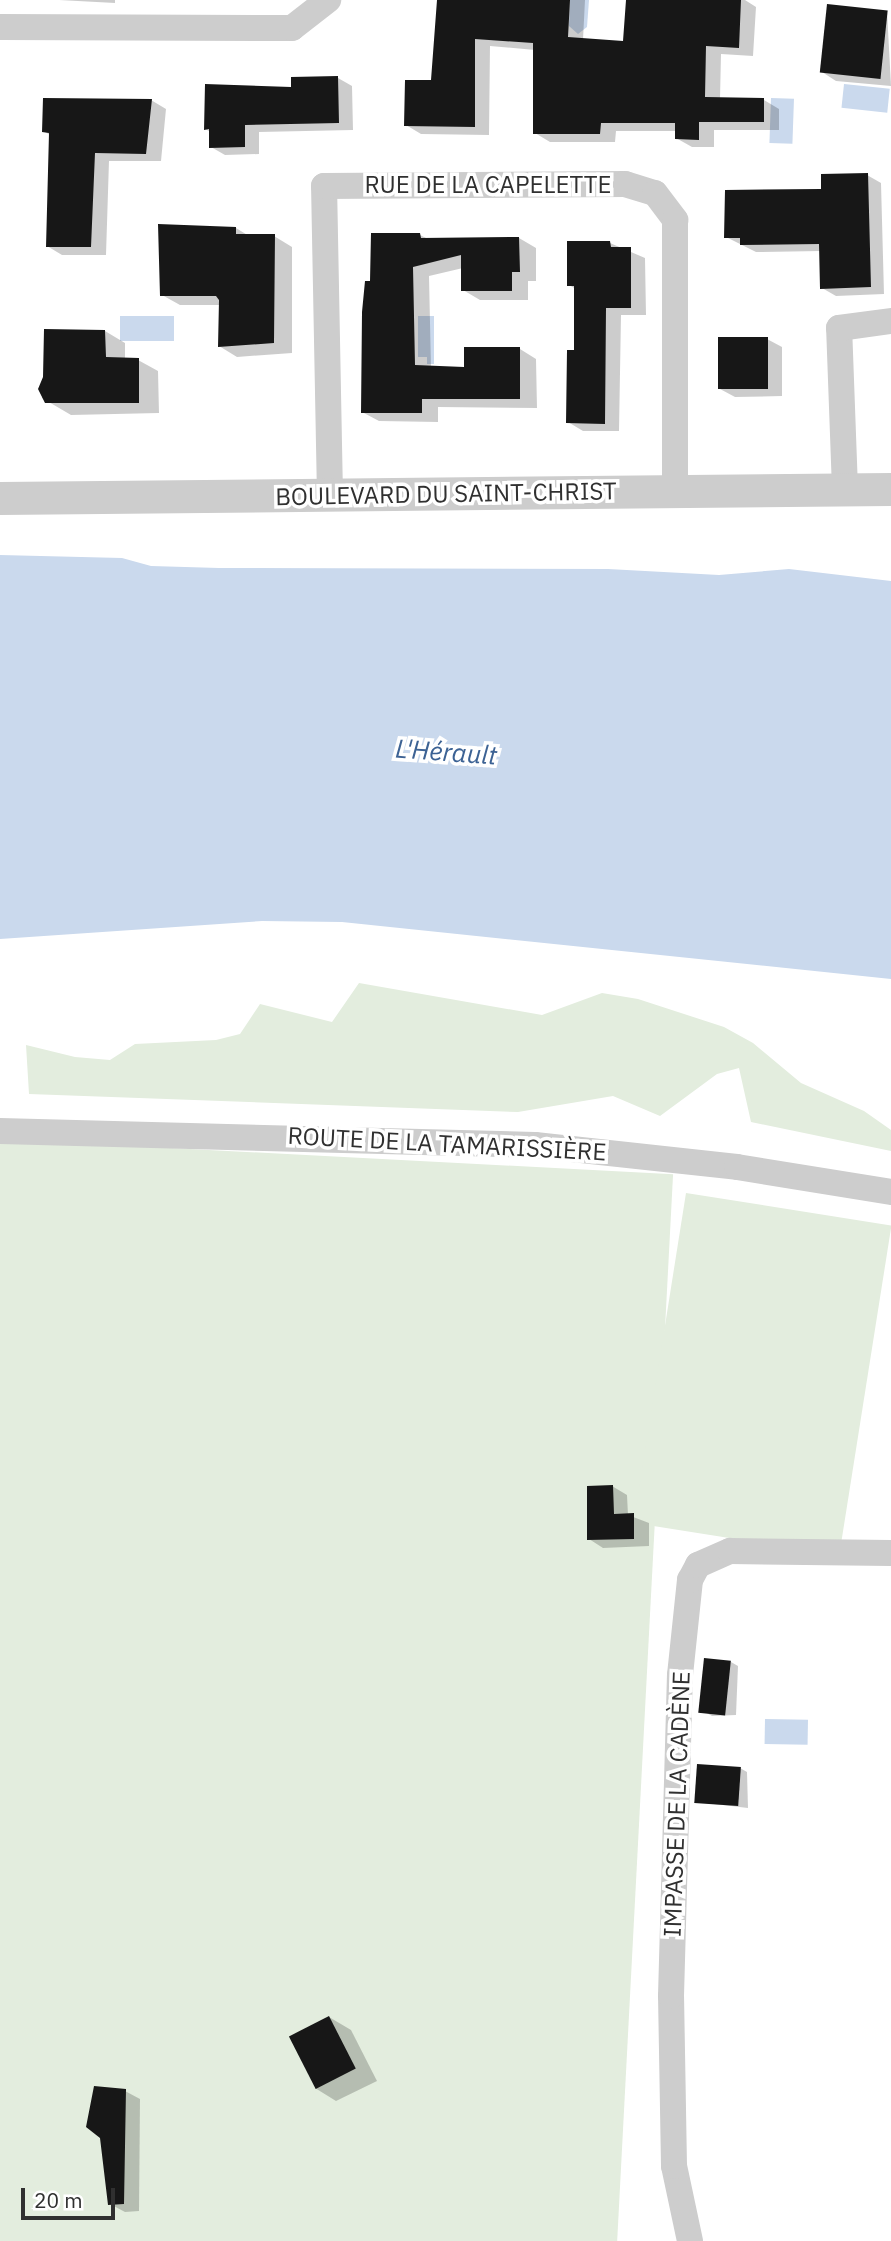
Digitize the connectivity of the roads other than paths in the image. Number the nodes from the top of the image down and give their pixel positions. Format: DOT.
graph roads {
  1 [pos="327,0"];
  2 [pos="0,27"];
  3 [pos="891,321"];
  4 [pos="845,489"];
  5 [pos="891,489"];
  6 [pos="675,491"];
  7 [pos="330,496"];
  8 [pos="0,498"];
  9 [pos="0,1131"];
  10 [pos="891,1192"];
  11 [pos="891,1553"];
  12 [pos="690,2241"];
  1 -- 2 [label="street"];
  3 -- 4 [label="street"];
  4 -- 5 [label="street, BOULEVARD DU SAINT-CHRIST"];
  4 -- 6 [label="street, BOULEVARD DU SAINT-CHRIST"];
  6 -- 7 [label="street, BOULEVARD DU SAINT-CHRIST"];
  6 -- 7 [label="street, RUE DE LA CAPELETTE"];
  7 -- 8 [label="street, BOULEVARD DU SAINT-CHRIST"];
  9 -- 10 [label="street, ROUTE DE LA TAMARISSIÈRE"];
  11 -- 12 [label="street, IMPASSE DE LA CADÈNE"];
}
